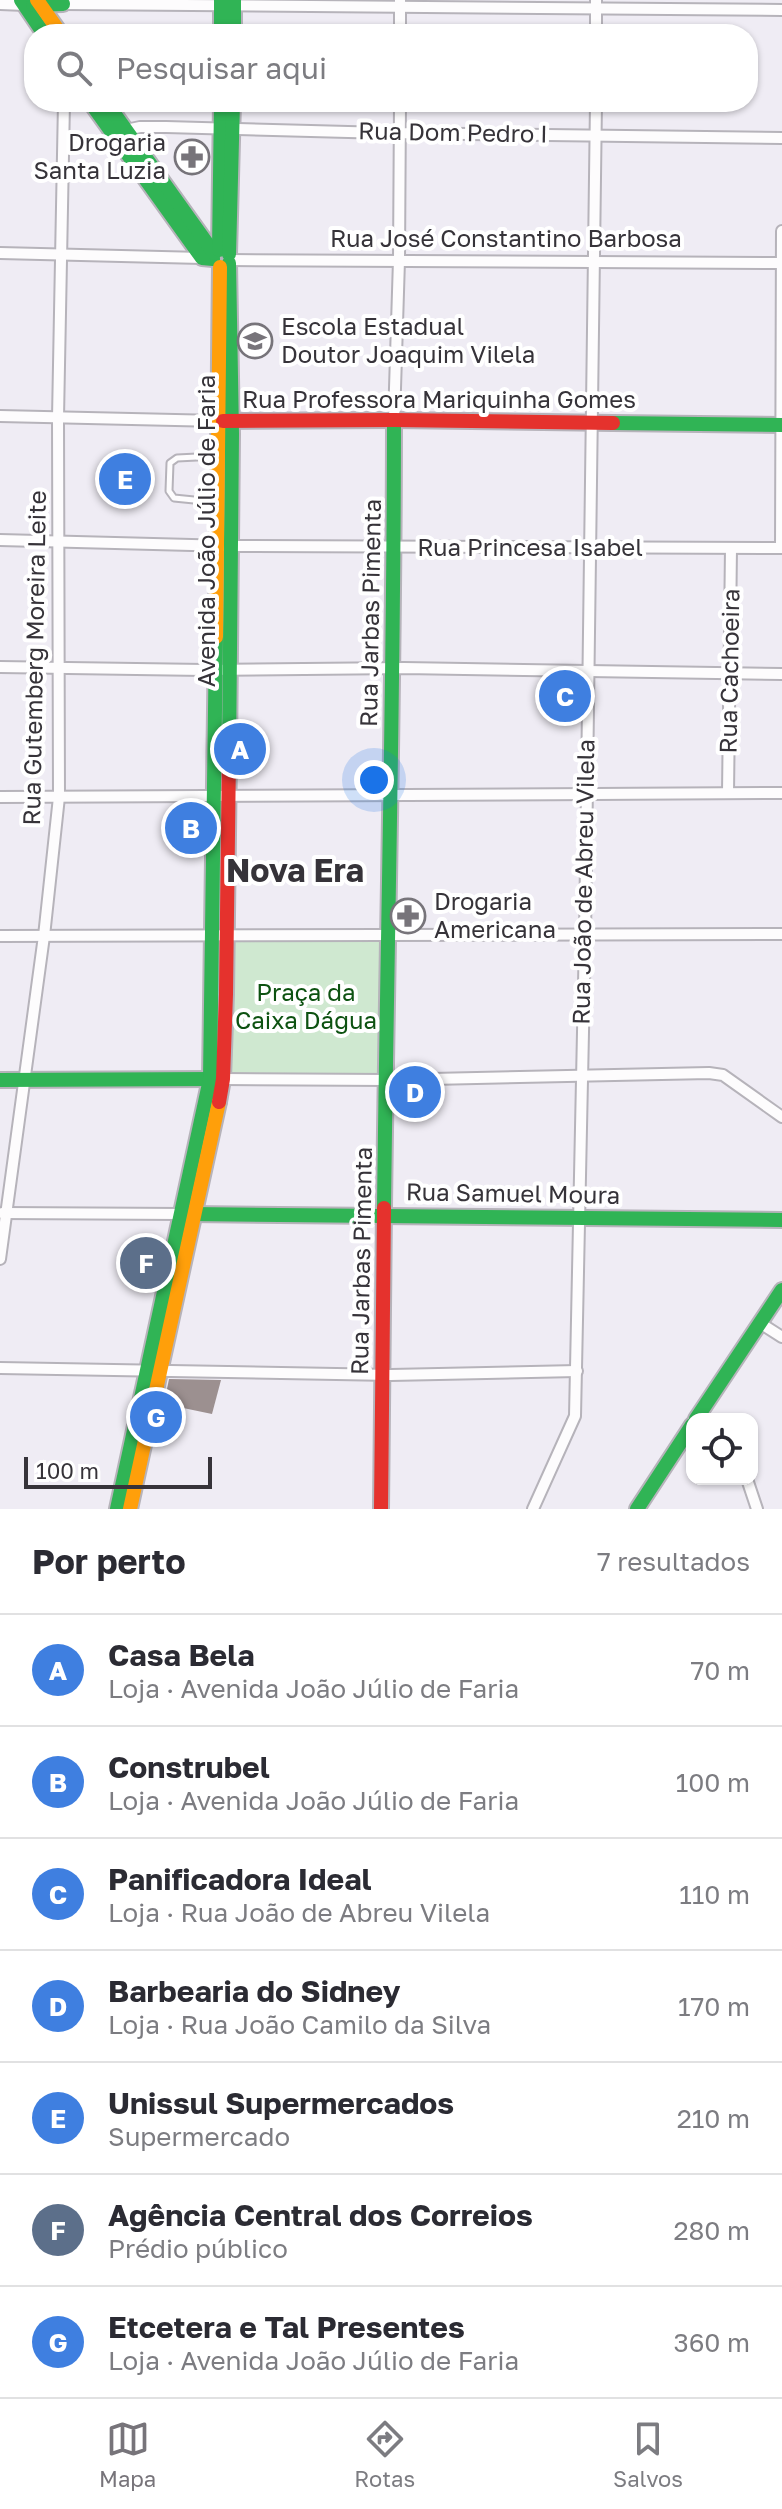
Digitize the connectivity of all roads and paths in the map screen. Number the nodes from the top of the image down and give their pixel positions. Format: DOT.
graph roads {
  1 [pos="31,2"];
  2 [pos="63,2"];
  3 [pos="227,3"];
  4 [pos="0,4"];
  5 [pos="400,4"];
  6 [pos="596,4"];
  7 [pos="782,10"];
  8 [pos="40,24"];
  9 [pos="53,24"];
  10 [pos="63,24"];
  11 [pos="223,24"];
  12 [pos="232,24"];
  13 [pos="64,112"];
  14 [pos="99,112"];
  15 [pos="110,112"];
  16 [pos="223,112"];
  17 [pos="231,112"];
  18 [pos="400,112"];
  19 [pos="596,112"];
  20 [pos="227,129"];
  21 [pos="118,132"];
  22 [pos="400,133"];
  23 [pos="596,135"];
  24 [pos="782,138"];
  25 [pos="782,231"];
  26 [pos="0,253"];
  27 [pos="61,255"];
  28 [pos="220,258"];
  29 [pos="399,260"];
  30 [pos="594,260"];
  31 [pos="782,263"];
  32 [pos="0,416"];
  33 [pos="58,418"];
  34 [pos="394,420"];
  35 [pos="225,421"];
  36 [pos="591,423"];
  37 [pos="782,425"];
  38 [pos="218,456"];
  39 [pos="217,502"];
  40 [pos="0,540"];
  41 [pos="59,540"];
  42 [pos="224,546"];
  43 [pos="395,547"];
  44 [pos="588,548"];
  45 [pos="731,548"];
  46 [pos="781,548"];
  47 [pos="0,667"];
  48 [pos="60,668"];
  49 [pos="394,668"];
  50 [pos="222,670"];
  51 [pos="588,672"];
  52 [pos="730,674"];
  53 [pos="782,674"];
  54 [pos="728,793"];
  55 [pos="782,793"];
  56 [pos="389,794"];
  57 [pos="586,795"];
  58 [pos="0,797"];
  59 [pos="59,797"];
  60 [pos="221,797"];
  61 [pos="782,934"];
  62 [pos="389,935"];
  63 [pos="0,936"];
  64 [pos="44,936"];
  65 [pos="220,936"];
  66 [pos="585,936"];
  67 [pos="581,1076"];
  68 [pos="216,1079"];
  69 [pos="0,1080"];
  70 [pos="25,1080"];
  71 [pos="387,1080"];
  72 [pos="782,1117"];
  73 [pos="3,1213"];
  74 [pos="189,1214"];
  75 [pos="385,1214"];
  76 [pos="580,1217"];
  77 [pos="782,1220"];
  78 [pos="0,1259"];
  79 [pos="782,1290"];
  80 [pos="760,1323"];
  81 [pos="782,1337"];
  82 [pos="0,1368"];
  83 [pos="153,1371"];
  84 [pos="577,1371"];
  85 [pos="383,1375"];
  86 [pos="700,1413"];
  87 [pos="686,1434"];
  88 [pos="749,1485"];
  89 [pos="117,1509"];
  90 [pos="130,1509"];
  91 [pos="381,1509"];
  92 [pos="533,1509"];
  93 [pos="637,1509"];
  94 [pos="757,1509"];
  1 -- 2 [label="street"];
  1 -- 4 [label="street"];
  1 -- 8 [label="street"];
  1 -- 9 [label="street"];
  2 -- 3 [label="street"];
  2 -- 10 [label="street"];
  3 -- 5 [label="street"];
  3 -- 11 [label="street"];
  3 -- 12 [label="street"];
  5 -- 6 [label="street"];
  6 -- 7 [label="street"];
  13 -- 27 [label="street, Rua Gutemberg Moreira Leite"];
  14 -- 21 [label="street"];
  15 -- 21 [label="street"];
  16 -- 20 [label="street, Avenida João Júlio de Faria"];
  17 -- 20 [label="street, Avenida João Júlio de Faria"];
  18 -- 22 [label="street, Rua Jarbas Pimenta"];
  19 -- 23 [label="street, Rua João de Abreu Vilela"];
  20 -- 21 [label="street, Rua Dom Pedro I"];
  20 -- 22 [label="street, Rua Dom Pedro I"];
  20 -- 28 [label="street, Avenida João Júlio de Faria"];
  21 -- 28 [label="street"];
  22 -- 23 [label="street, Rua Dom Pedro I"];
  22 -- 29 [label="street, Rua Jarbas Pimenta"];
  23 -- 24 [label="street, Rua Dom Pedro I"];
  23 -- 30 [label="street, Rua João de Abreu Vilela"];
  25 -- 31 [label="street"];
  26 -- 27 [label="street, Rua José Constantino Barbosa"];
  27 -- 28 [label="street, Rua José Constantino Barbosa"];
  27 -- 33 [label="street, Rua Gutemberg Moreira Leite"];
  28 -- 29 [label="street, Rua José Constantino Barbosa"];
  28 -- 35 [label="street, Avenida João Júlio de Faria"];
  29 -- 30 [label="street, Rua José Constantino Barbosa"];
  29 -- 34 [label="street, Rua Jarbas Pimenta"];
  30 -- 31 [label="street, Rua José Constantino Barbosa"];
  30 -- 36 [label="street, Rua João de Abreu Vilela"];
  31 -- 37 [label="street"];
  32 -- 33 [label="street, Rua Professora Mariquinha Gomes"];
  33 -- 35 [label="street, Rua Professora Mariquinha Gomes"];
  33 -- 41 [label="street, Rua Gutemberg Moreira Leite"];
  34 -- 35 [label="street, Rua Professora Mariquinha Gomes"];
  34 -- 36 [label="street, Rua Professora Mariquinha Gomes"];
  34 -- 43 [label="street, Rua Jarbas Pimenta"];
  35 -- 38 [label="street, Avenida João Júlio de Faria"];
  35 -- 42 [label="street, Avenida João Júlio de Faria"];
  36 -- 37 [label="street, Rua Professora Mariquinha Gomes"];
  36 -- 44 [label="street, Rua João de Abreu Vilela"];
  37 -- 46 [label="street"];
  38 -- 39 [label="street, Avenida João Júlio de Faria"];
  38 -- 39 [label="lane"];
  39 -- 42 [label="street, Avenida João Júlio de Faria"];
  40 -- 41 [label="street, Rua Princesa Isabel"];
  41 -- 42 [label="street, Rua Princesa Isabel"];
  41 -- 48 [label="street, Rua Gutemberg Moreira Leite"];
  42 -- 43 [label="street, Rua Princesa Isabel"];
  42 -- 50 [label="street, Avenida João Júlio de Faria"];
  43 -- 44 [label="street, Rua Princesa Isabel"];
  43 -- 49 [label="street, Rua Jarbas Pimenta"];
  44 -- 45 [label="street, Rua Princesa Isabel"];
  44 -- 51 [label="street, Rua João de Abreu Vilela"];
  45 -- 46 [label="street, Rua Princesa Isabel"];
  45 -- 52 [label="street, Rua Cachoeira"];
  47 -- 48 [label="street"];
  48 -- 50 [label="street"];
  48 -- 59 [label="street, Rua Gutemberg Moreira Leite"];
  49 -- 50 [label="street"];
  49 -- 51 [label="street"];
  49 -- 56 [label="street, Rua Jarbas Pimenta"];
  50 -- 60 [label="street, Avenida João Júlio de Faria"];
  51 -- 52 [label="street"];
  51 -- 57 [label="street, Rua João de Abreu Vilela"];
  52 -- 53 [label="street"];
  52 -- 54 [label="street, Rua Cachoeira"];
  54 -- 55 [label="street"];
  54 -- 57 [label="street"];
  56 -- 57 [label="street"];
  56 -- 60 [label="street"];
  56 -- 62 [label="street, Rua Jarbas Pimenta"];
  57 -- 66 [label="street, Rua João de Abreu Vilela"];
  58 -- 59 [label="street"];
  59 -- 60 [label="street"];
  59 -- 64 [label="street, Rua Gutemberg Moreira Leite"];
  60 -- 65 [label="street, Avenida João Júlio de Faria"];
  61 -- 66 [label="street"];
  62 -- 65 [label="street"];
  62 -- 66 [label="street"];
  62 -- 71 [label="street, Rua Jarbas Pimenta"];
  63 -- 64 [label="street"];
  64 -- 65 [label="street"];
  64 -- 70 [label="street, Rua Gutemberg Moreira Leite"];
  65 -- 68 [label="street, Avenida João Júlio de Faria"];
  66 -- 67 [label="street, Rua João de Abreu Vilela"];
  67 -- 71 [label="street"];
  67 -- 72 [label="street"];
  67 -- 76 [label="street, Rua João de Abreu Vilela"];
  68 -- 70 [label="street"];
  68 -- 71 [label="street"];
  68 -- 74 [label="street, Avenida João Júlio de Faria"];
  69 -- 70 [label="street"];
  70 -- 73 [label="street, Rua Gutemberg Moreira Leite"];
  71 -- 75 [label="street, Rua Jarbas Pimenta"];
  73 -- 74 [label="street, Rua Samuel Moura"];
  73 -- 78 [label="street, Rua Gutemberg Moreira Leite"];
  74 -- 75 [label="street, Rua Samuel Moura"];
  74 -- 83 [label="street, Avenida João Júlio de Faria"];
  75 -- 76 [label="street, Rua Samuel Moura"];
  75 -- 85 [label="street, Rua Jarbas Pimenta"];
  76 -- 77 [label="street, Rua Samuel Moura"];
  76 -- 84 [label="street, Rua João de Abreu Vilela"];
  79 -- 80 [label="street"];
  80 -- 81 [label="street"];
  80 -- 86 [label="street"];
  82 -- 83 [label="street"];
  83 -- 85 [label="street"];
  83 -- 89 [label="street, Avenida João Júlio de Faria"];
  83 -- 90 [label="street, Avenida João Júlio de Faria"];
  84 -- 85 [label="street"];
  84 -- 92 [label="street, Rua João de Abreu Vilela"];
  85 -- 91 [label="street, Rua Jarbas Pimenta"];
  87 -- 93 [label="street"];
  88 -- 94 [label="street"];
}
